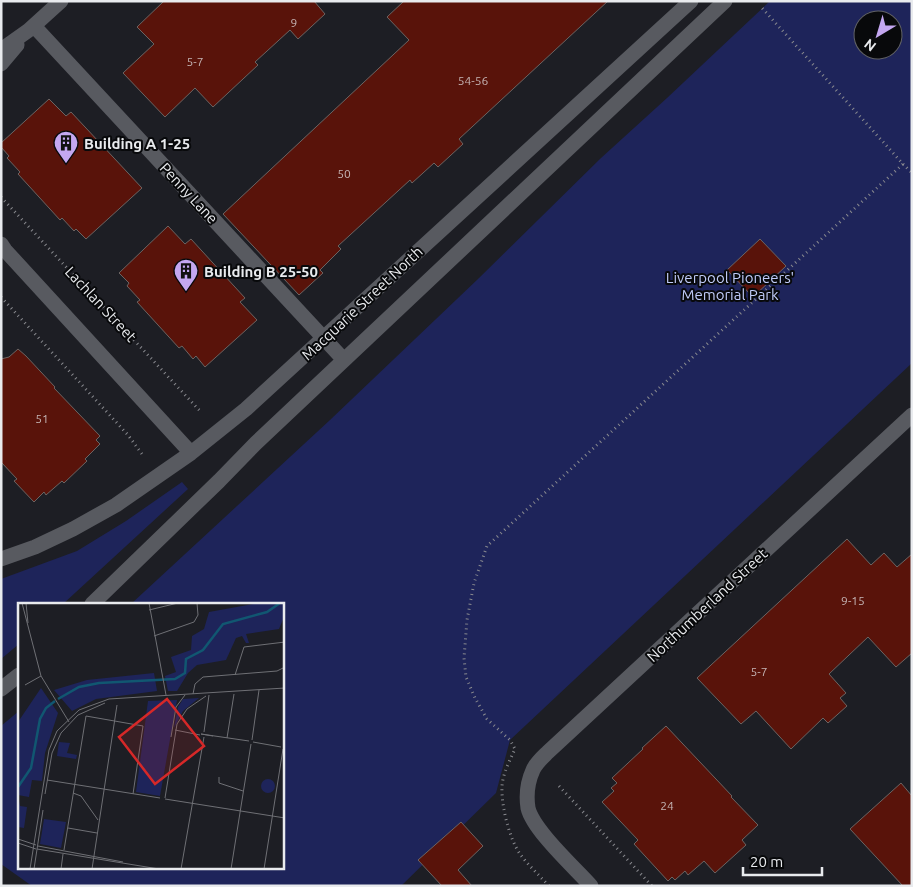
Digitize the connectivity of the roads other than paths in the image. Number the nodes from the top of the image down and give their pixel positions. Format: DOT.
graph roads {
  1 [pos="61,1"];
  2 [pos="691,1"];
  3 [pos="725,1"];
  4 [pos="32,28"];
  5 [pos="1,50"];
  6 [pos="1,64"];
  7 [pos="3,247"];
  8 [pos="323,338"];
  9 [pos="344,360"];
  10 [pos="912,415"];
  11 [pos="191,453"];
  12 [pos="1,559"];
  13 [pos="93,603"];
  14 [pos="18,676"];
  15 [pos="1,689"];
  16 [pos="592,886"];
  1 -- 4 [label="street"];
  2 -- 8 [label="street, Macquarie Street North"];
  3 -- 9 [label="street, Macquarie Street North"];
  4 -- 5 [label="street"];
  4 -- 6 [label="street"];
  4 -- 8 [label="street, Penny Lane"];
  7 -- 11 [label="street"];
  8 -- 9 [label="street, Penny Lane"];
  8 -- 11 [label="street, Macquarie Street North"];
  9 -- 13 [label="street, Macquarie Street North"];
  10 -- 16 [label="street, Northumberland Street"];
  11 -- 12 [label="street, Macquarie Street North"];
  14 -- 15 [label="street"];
}
